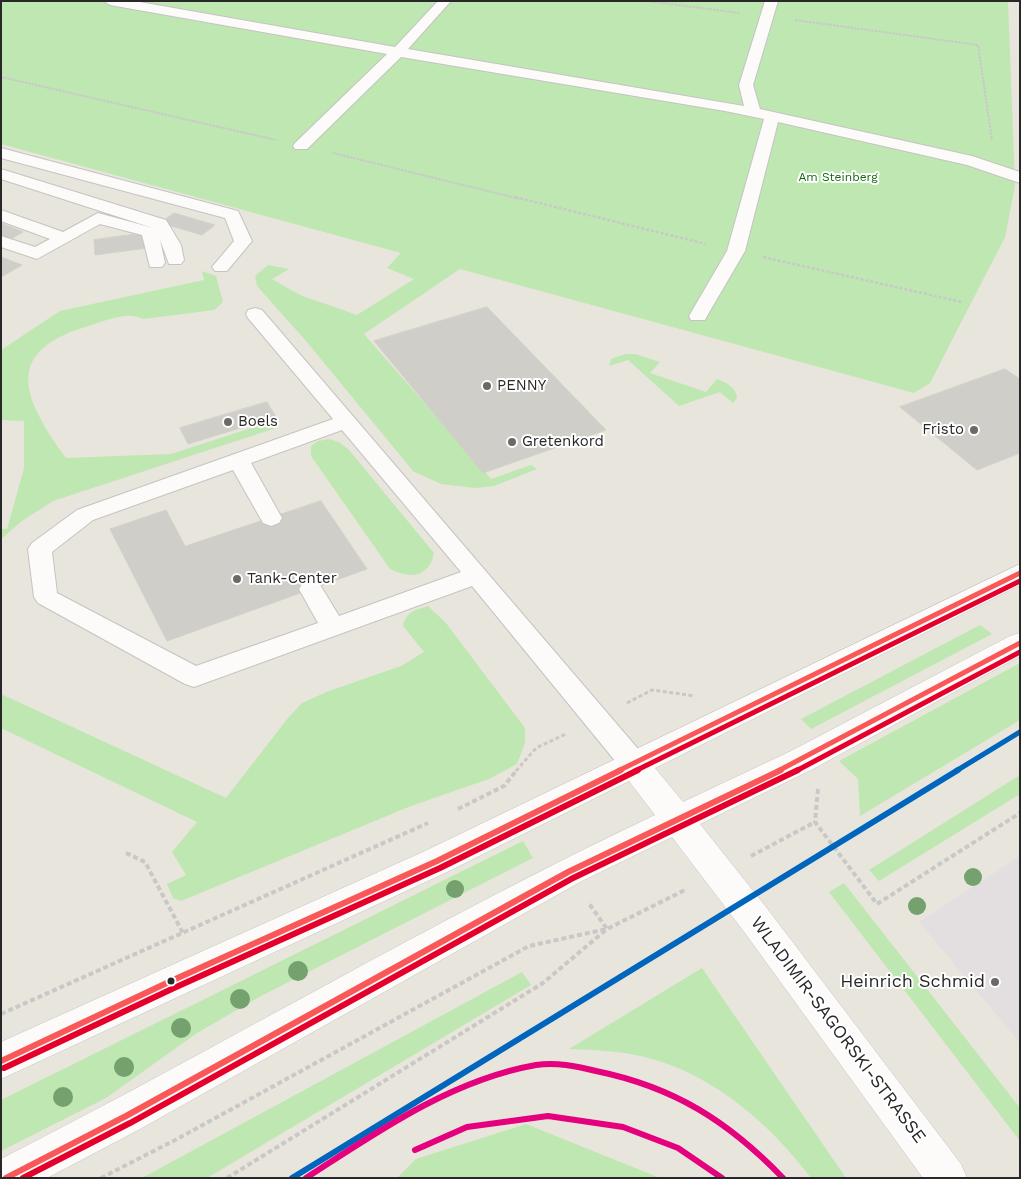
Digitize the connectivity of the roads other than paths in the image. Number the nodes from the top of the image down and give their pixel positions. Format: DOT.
graph roads {
  1 [pos="110,1"];
  2 [pos="445,1"];
  3 [pos="772,1"];
  4 [pos="398,52"];
  5 [pos="754,112"];
  6 [pos="772,116"];
  7 [pos="301,146"];
  8 [pos="1,152"];
  9 [pos="1,174"];
  10 [pos="1020,178"];
  11 [pos="1,214"];
  12 [pos="155,228"];
  13 [pos="64,238"];
  14 [pos="1,241"];
  15 [pos="175,260"];
  16 [pos="156,263"];
  17 [pos="221,267"];
  18 [pos="255,314"];
  19 [pos="698,316"];
  20 [pos="345,422"];
  21 [pos="238,460"];
  22 [pos="271,518"];
  23 [pos="1020,573"];
  24 [pos="475,576"];
  25 [pos="311,589"];
  26 [pos="333,627"];
  27 [pos="1020,643"];
  28 [pos="635,765"];
  29 [pos="677,820"];
  30 [pos="1,1061"];
  31 [pos="6,1178"];
  32 [pos="947,1178"];
  1 -- 4 [label="lane"];
  2 -- 4 [label="lane"];
  3 -- 5 [label="lane"];
  4 -- 5 [label="lane"];
  4 -- 7 [label="lane"];
  5 -- 6 [label="lane"];
  6 -- 10 [label="lane"];
  6 -- 19 [label="lane"];
  8 -- 17 [label="lane"];
  9 -- 12 [label="lane"];
  11 -- 13 [label="lane"];
  12 -- 13 [label="lane"];
  12 -- 15 [label="lane"];
  12 -- 16 [label="lane"];
  13 -- 14 [label="lane"];
  18 -- 20 [label="lane"];
  20 -- 21 [label="lane"];
  20 -- 24 [label="lane"];
  21 -- 22 [label="lane"];
  21 -- 26 [label="lane"];
  23 -- 28 [label="main road"];
  24 -- 26 [label="lane"];
  24 -- 28 [label="lane"];
  25 -- 26 [label="lane"];
  27 -- 29 [label="main road"];
  28 -- 29 [label="main road, WLADIMIR-SAGORSKI-STRASSE"];
  28 -- 30 [label="main road"];
  29 -- 31 [label="main road"];
  29 -- 32 [label="main road, WLADIMIR-SAGORSKI-STRASSE"];
}
